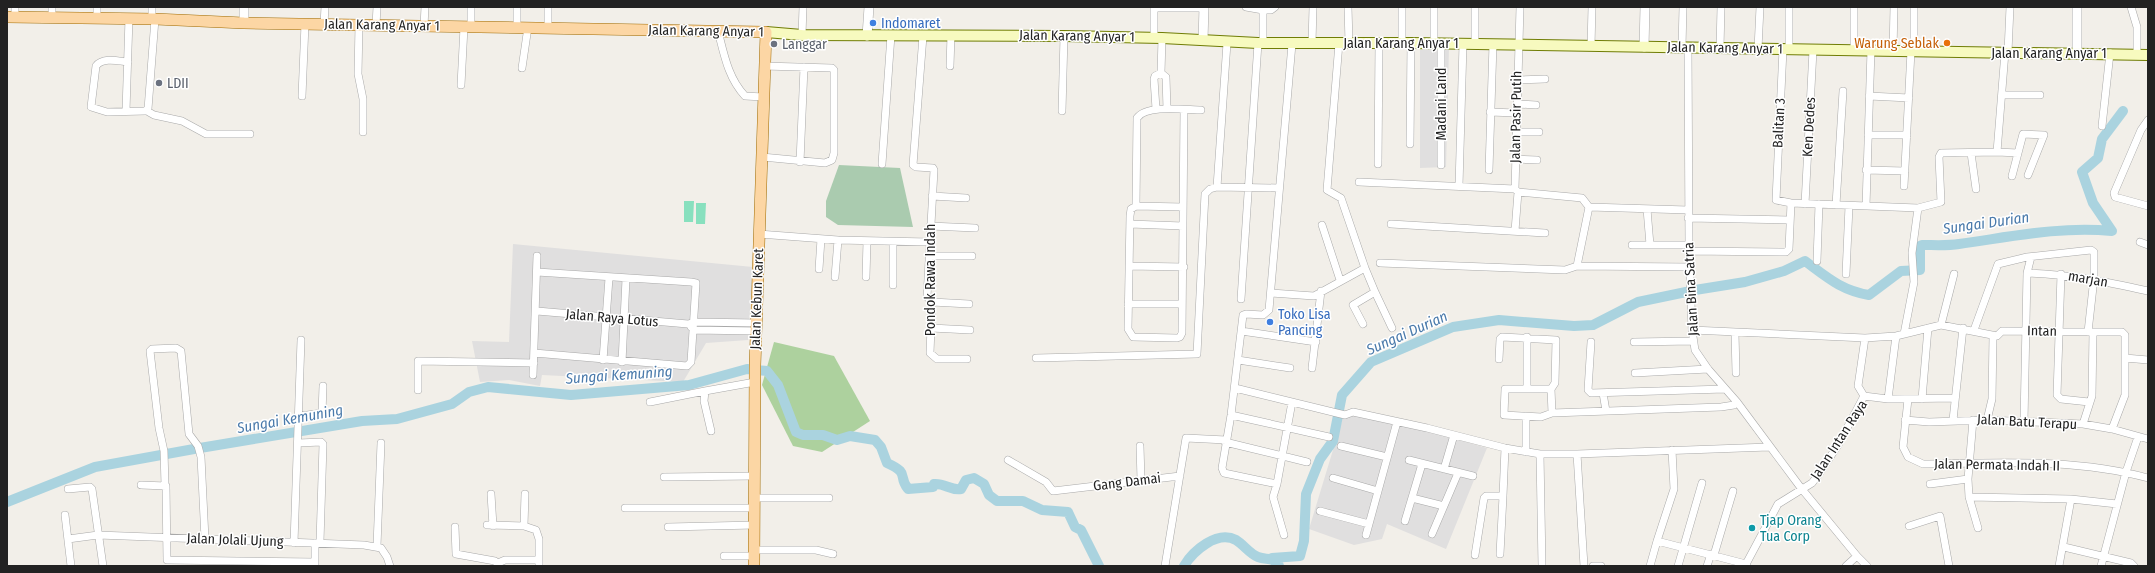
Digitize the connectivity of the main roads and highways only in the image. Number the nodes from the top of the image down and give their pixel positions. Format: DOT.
graph roads {
  1 [pos="12,14"];
  2 [pos="766,32"];
  3 [pos="2148,54"];
  4 [pos="754,557"];
  1 -- 2 [label="main road, Jalan Karang Anyar 1"];
  2 -- 3 [label="main road, Jalan Karang Anyar 1"];
  2 -- 4 [label="main road, Jalan Kebun Karet"];
}
